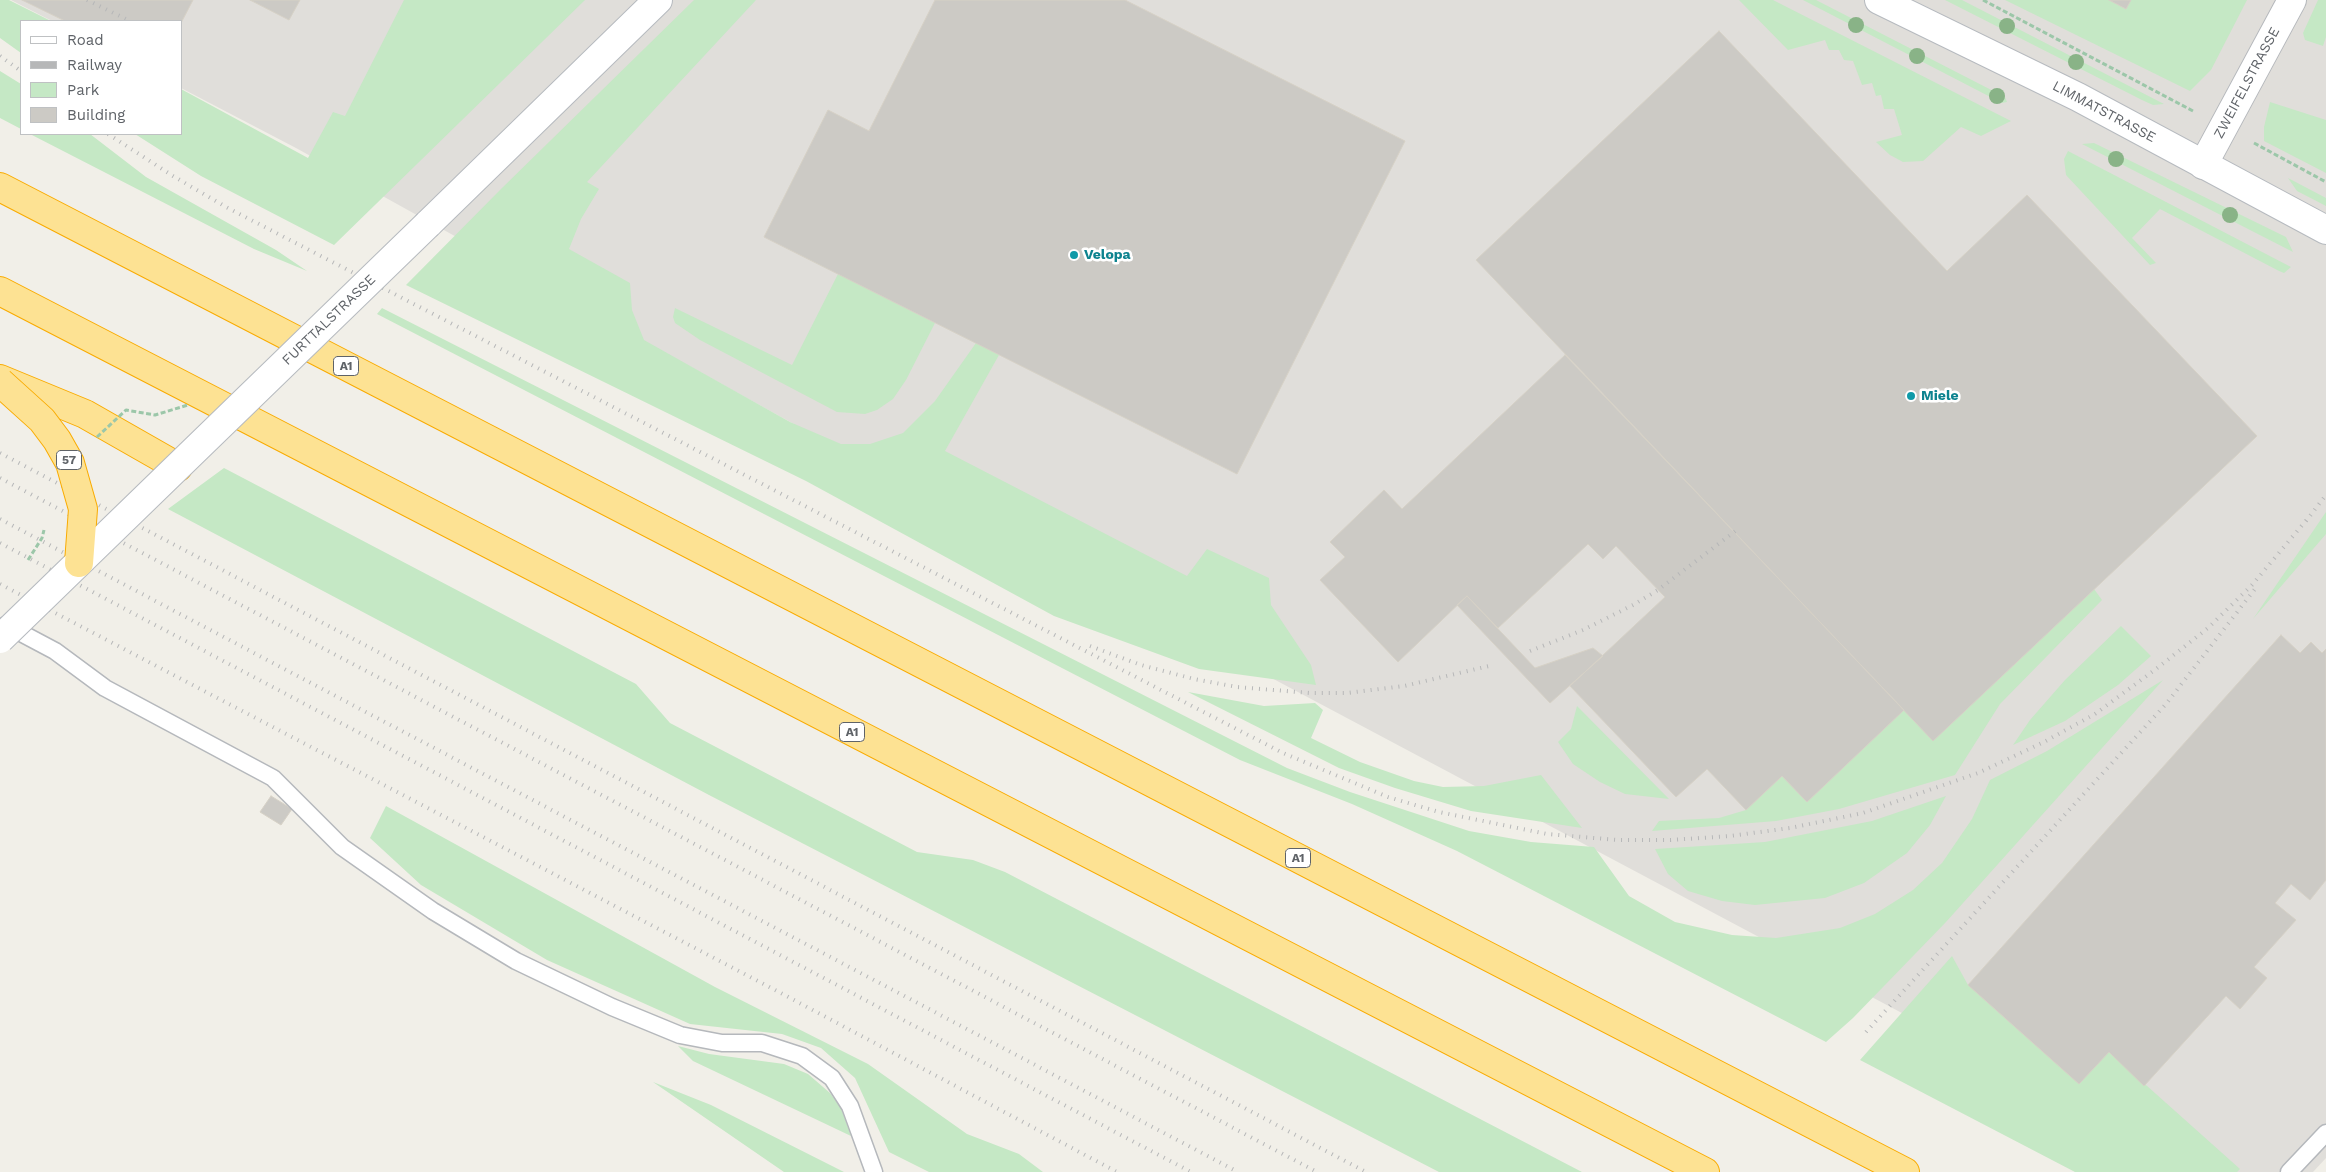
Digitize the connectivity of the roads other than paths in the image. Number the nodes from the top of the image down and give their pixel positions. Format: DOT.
graph roads {
  1 [pos="658,0"];
  2 [pos="1879,0"];
  3 [pos="2292,0"];
  4 [pos="2203,165"];
  5 [pos="0,188"];
  6 [pos="2326,230"];
  7 [pos="0,291"];
  8 [pos="0,381"];
  9 [pos="178,467"];
  10 [pos="79,563"];
  11 [pos="0,621"];
  12 [pos="0,640"];
  13 [pos="2326,1133"];
  14 [pos="874,1172"];
  15 [pos="1705,1172"];
  16 [pos="1905,1172"];
  17 [pos="2289,1172"];
  1 -- 9 [label="main road, FURTTALSTRASSE, bridge"];
  2 -- 4 [label="main road, LIMMATSTRASSE"];
  3 -- 4 [label="main road, ZWEIFELSTRASSE"];
  4 -- 6 [label="main road, LIMMATSTRASSE"];
  5 -- 16 [label="highway, A1"];
  7 -- 15 [label="highway, A1"];
  8 -- 9 [label="highway, 57, bridge"];
  8 -- 10 [label="highway, 57, bridge"];
  9 -- 10 [label="main road, FURTTALSTRASSE, bridge"];
  10 -- 12 [label="main road, FURTTALSTRASSE, bridge"];
  11 -- 14 [label="lane"];
  13 -- 17 [label="lane"];
}
